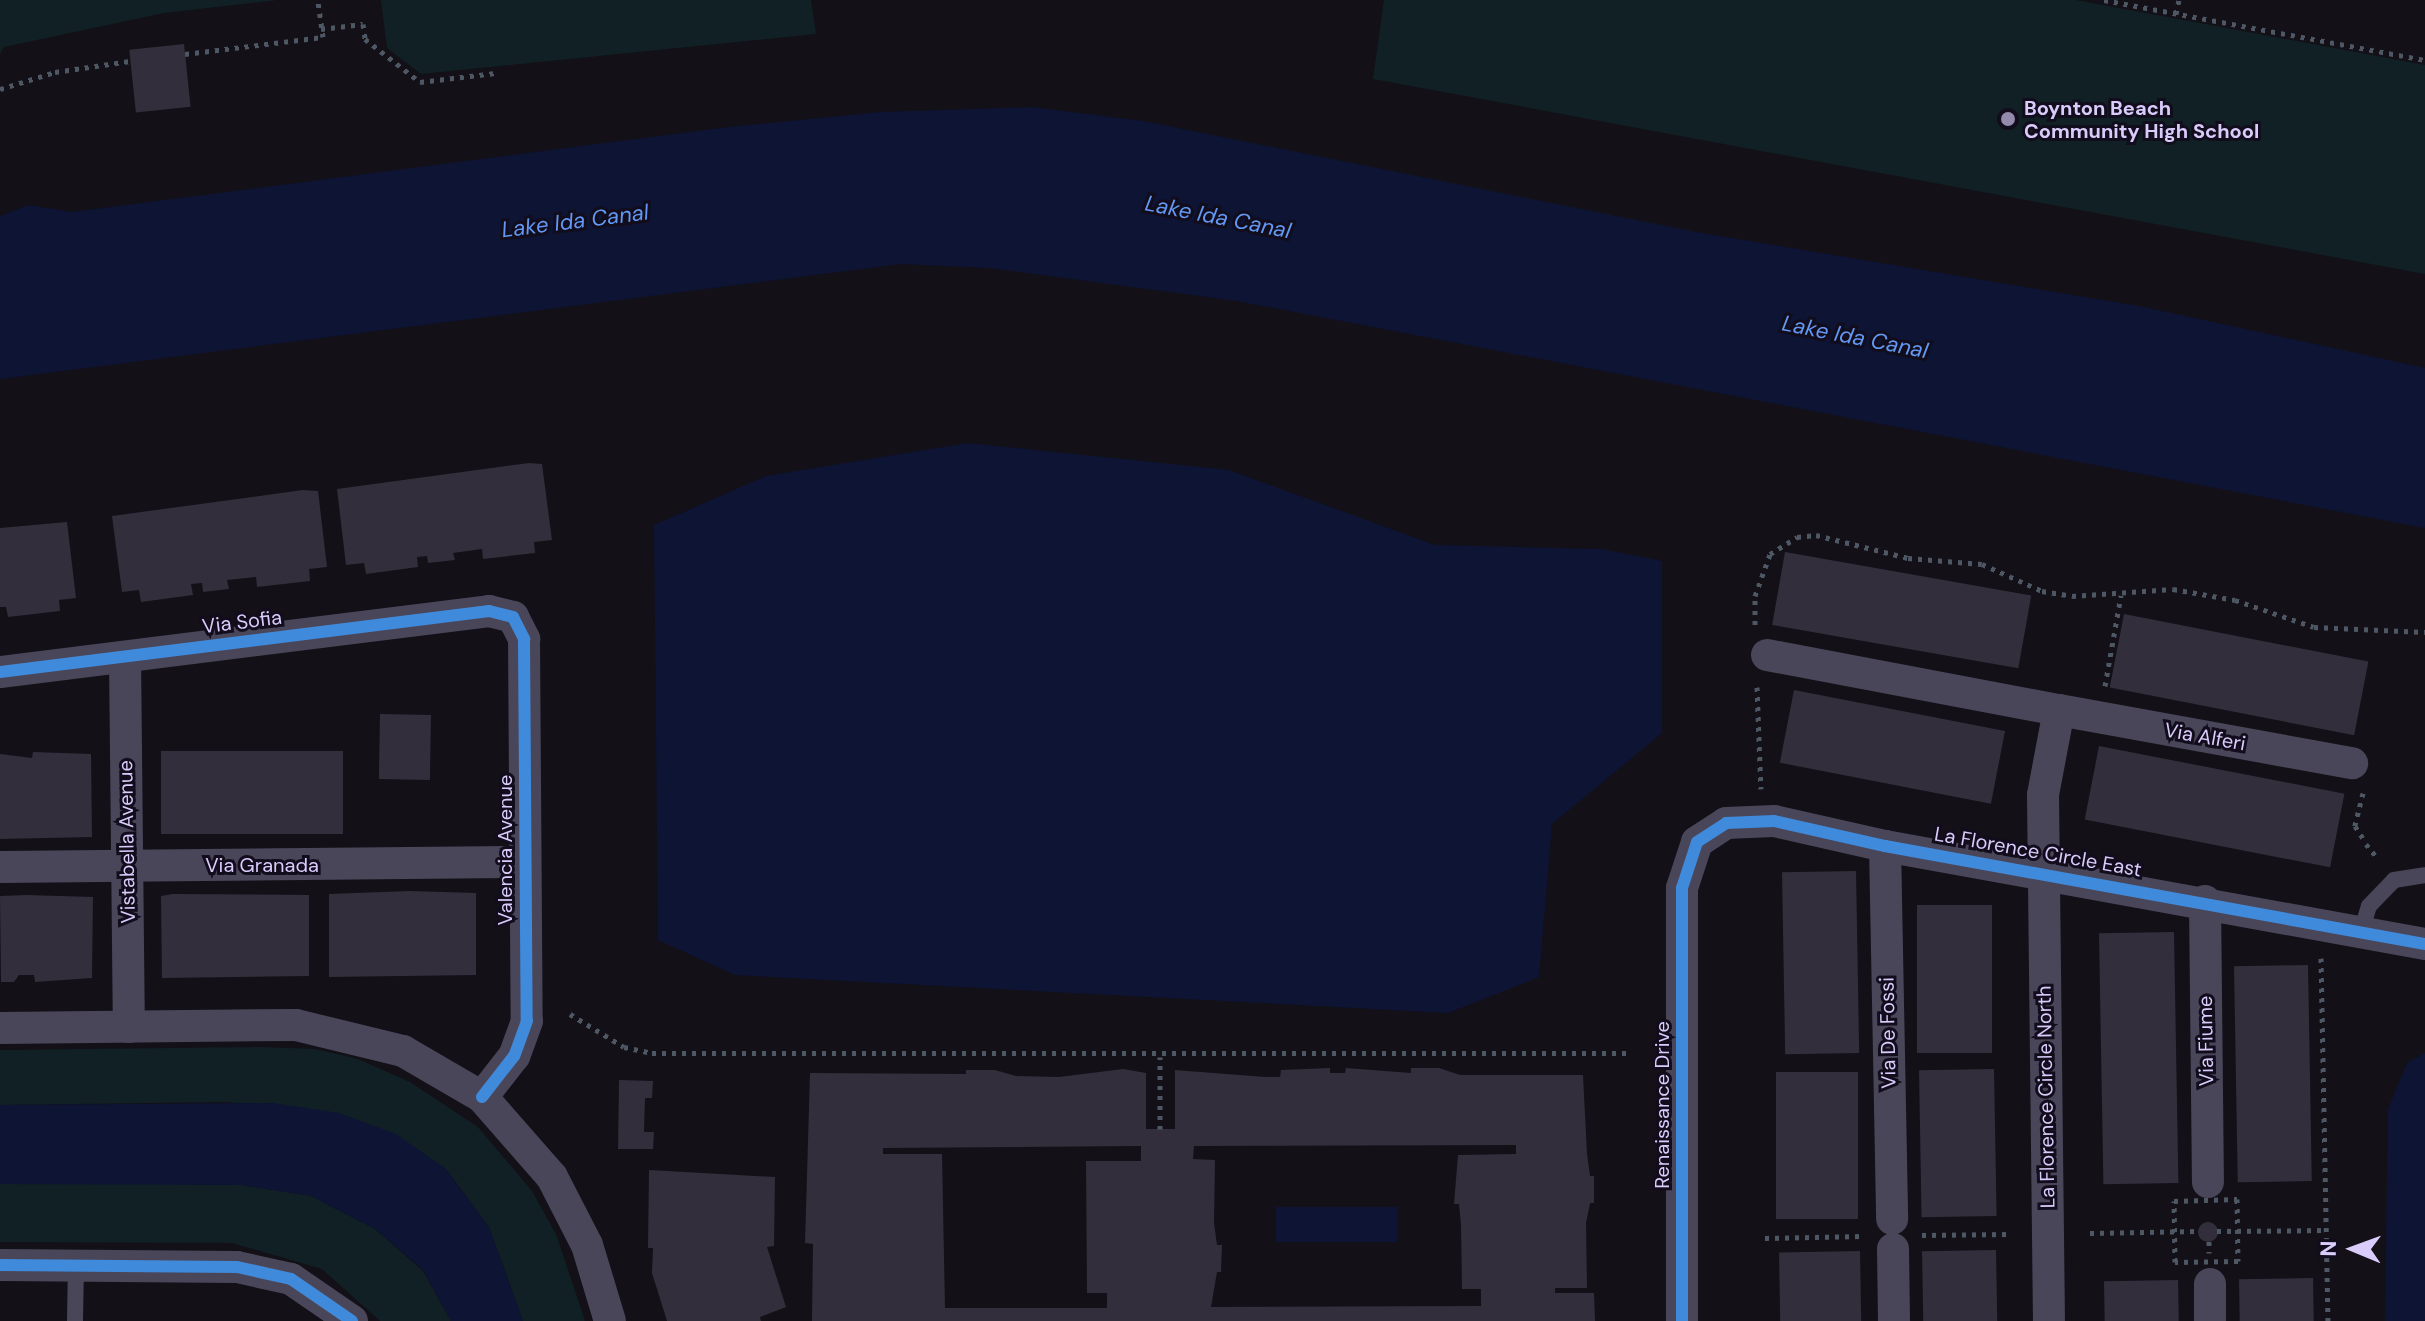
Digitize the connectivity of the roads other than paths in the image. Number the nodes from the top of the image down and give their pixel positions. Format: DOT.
graph roads {
  1 [pos="489,611"];
  2 [pos="1760,656"];
  3 [pos="125,657"];
  4 [pos="0,672"];
  5 [pos="2059,710"];
  6 [pos="2354,776"];
  7 [pos="1885,846"];
  8 [pos="525,862"];
  9 [pos="127,866"];
  10 [pos="0,867"];
  11 [pos="2043,873"];
  12 [pos="2425,875"];
  13 [pos="1682,888"];
  14 [pos="2205,901"];
  15 [pos="2361,932"];
  16 [pos="2425,944"];
  17 [pos="129,1027"];
  18 [pos="0,1028"];
  19 [pos="482,1097"];
  20 [pos="2208,1182"];
  21 [pos="0,1265"];
  22 [pos="76,1266"];
  23 [pos="2210,1284"];
  24 [pos="75,1321"];
  25 [pos="352,1321"];
  26 [pos="610,1321"];
  27 [pos="1682,1321"];
  28 [pos="1894,1321"];
  29 [pos="2049,1321"];
  30 [pos="2210,1321"];
  1 -- 3 [label="street, Via Sofia"];
  1 -- 8 [label="street, Valencia Avenue"];
  2 -- 5 [label="street, Via Alferi"];
  3 -- 4 [label="street, Via Sofia"];
  3 -- 9 [label="street, Vistabella Avenue"];
  5 -- 6 [label="street, Via Alferi"];
  5 -- 11 [label="street"];
  7 -- 11 [label="street, La Florence Circle East"];
  7 -- 13 [label="street, La Florence Circle East"];
  7 -- 28 [label="street, Via De Fossi"];
  8 -- 9 [label="street, Via Granada"];
  8 -- 19 [label="street, Valencia Avenue"];
  9 -- 10 [label="street, Via Granada"];
  9 -- 17 [label="street, Vistabella Avenue"];
  11 -- 14 [label="street, La Florence Circle East"];
  11 -- 29 [label="street, La Florence Circle North"];
  12 -- 15 [label="lane"];
  13 -- 27 [label="street, Renaissance Drive"];
  14 -- 15 [label="street, La Florence Circle East"];
  14 -- 20 [label="street, Via Fiume"];
  15 -- 16 [label="street, La Florence Circle East"];
  17 -- 18 [label="street"];
  17 -- 19 [label="street"];
  19 -- 26 [label="street"];
  21 -- 22 [label="street"];
  22 -- 24 [label="lane"];
  22 -- 25 [label="street"];
  23 -- 30 [label="street"];
}
